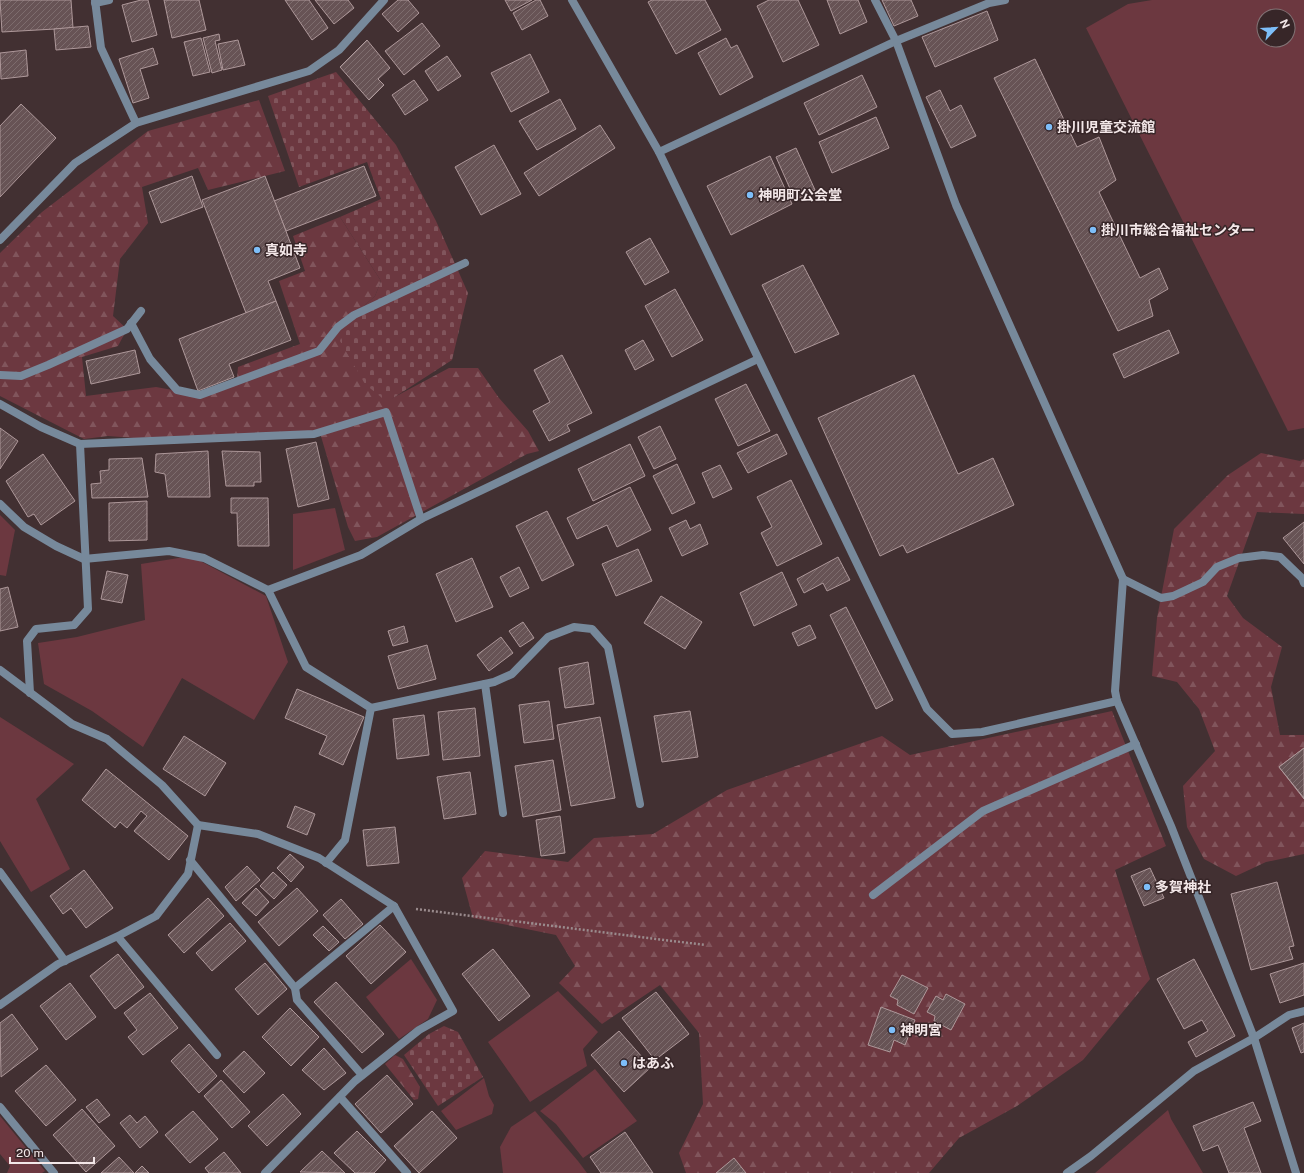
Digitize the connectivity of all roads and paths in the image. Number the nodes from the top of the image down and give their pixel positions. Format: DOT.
graph roads {
  1 [pos="109,0"];
  2 [pos="384,0"];
  3 [pos="572,0"];
  4 [pos="875,0"];
  5 [pos="1005,0"];
  6 [pos="95,1"];
  7 [pos="896,41"];
  8 [pos="136,123"];
  9 [pos="659,152"];
  10 [pos="0,240"];
  11 [pos="465,264"];
  12 [pos="141,311"];
  13 [pos="132,323"];
  14 [pos="758,359"];
  15 [pos="0,374"];
  16 [pos="0,404"];
  17 [pos="80,444"];
  18 [pos="0,504"];
  19 [pos="421,519"];
  20 [pos="84,559"];
  21 [pos="1123,579"];
  22 [pos="1304,583"];
  23 [pos="268,590"];
  24 [pos="0,670"];
  25 [pos="485,684"];
  26 [pos="30,692"];
  27 [pos="1117,700"];
  28 [pos="371,708"];
  29 [pos="1136,744"];
  30 [pos="640,804"];
  31 [pos="503,812"];
  32 [pos="198,825"];
  33 [pos="190,860"];
  34 [pos="326,864"];
  35 [pos="0,872"];
  36 [pos="873,894"];
  37 [pos="394,906"];
  38 [pos="118,937"];
  39 [pos="705,944"];
  40 [pos="65,961"];
  41 [pos="295,988"];
  42 [pos="0,1005"];
  43 [pos="1304,1011"];
  44 [pos="1254,1038"];
  45 [pos="217,1055"];
  46 [pos="362,1075"];
  47 [pos="340,1097"];
  48 [pos="0,1107"];
  49 [pos="54,1173"];
  50 [pos="265,1173"];
  51 [pos="407,1173"];
  52 [pos="1067,1173"];
  53 [pos="1296,1173"];
  1 -- 6 [label="street"];
  2 -- 8 [label="street"];
  3 -- 9 [label="street"];
  4 -- 7 [label="street"];
  5 -- 7 [label="street"];
  6 -- 8 [label="street"];
  7 -- 9 [label="street"];
  7 -- 21 [label="street"];
  8 -- 10 [label="street"];
  9 -- 14 [label="street"];
  11 -- 13 [label="street"];
  12 -- 13 [label="street"];
  13 -- 15 [label="street"];
  14 -- 19 [label="street"];
  14 -- 27 [label="street"];
  16 -- 17 [label="street"];
  17 -- 19 [label="street"];
  17 -- 20 [label="street"];
  18 -- 20 [label="street"];
  19 -- 23 [label="street"];
  20 -- 23 [label="street"];
  20 -- 26 [label="street"];
  21 -- 22 [label="street"];
  21 -- 27 [label="street"];
  23 -- 28 [label="street"];
  24 -- 26 [label="street"];
  25 -- 28 [label="street"];
  25 -- 30 [label="street"];
  25 -- 31 [label="street"];
  26 -- 32 [label="street"];
  27 -- 29 [label="street"];
  28 -- 34 [label="street"];
  29 -- 36 [label="street"];
  29 -- 44 [label="street"];
  32 -- 33 [label="street"];
  32 -- 34 [label="street"];
  33 -- 38 [label="street"];
  33 -- 41 [label="street"];
  34 -- 37 [label="street"];
  35 -- 40 [label="street"];
  37 -- 39 [label="path"];
  37 -- 41 [label="street"];
  37 -- 46 [label="street"];
  38 -- 40 [label="street"];
  38 -- 45 [label="street"];
  40 -- 42 [label="street"];
  41 -- 46 [label="street"];
  43 -- 44 [label="street"];
  44 -- 52 [label="street"];
  44 -- 53 [label="street"];
  46 -- 47 [label="street"];
  47 -- 50 [label="street"];
  47 -- 51 [label="street"];
  48 -- 49 [label="street"];
}
